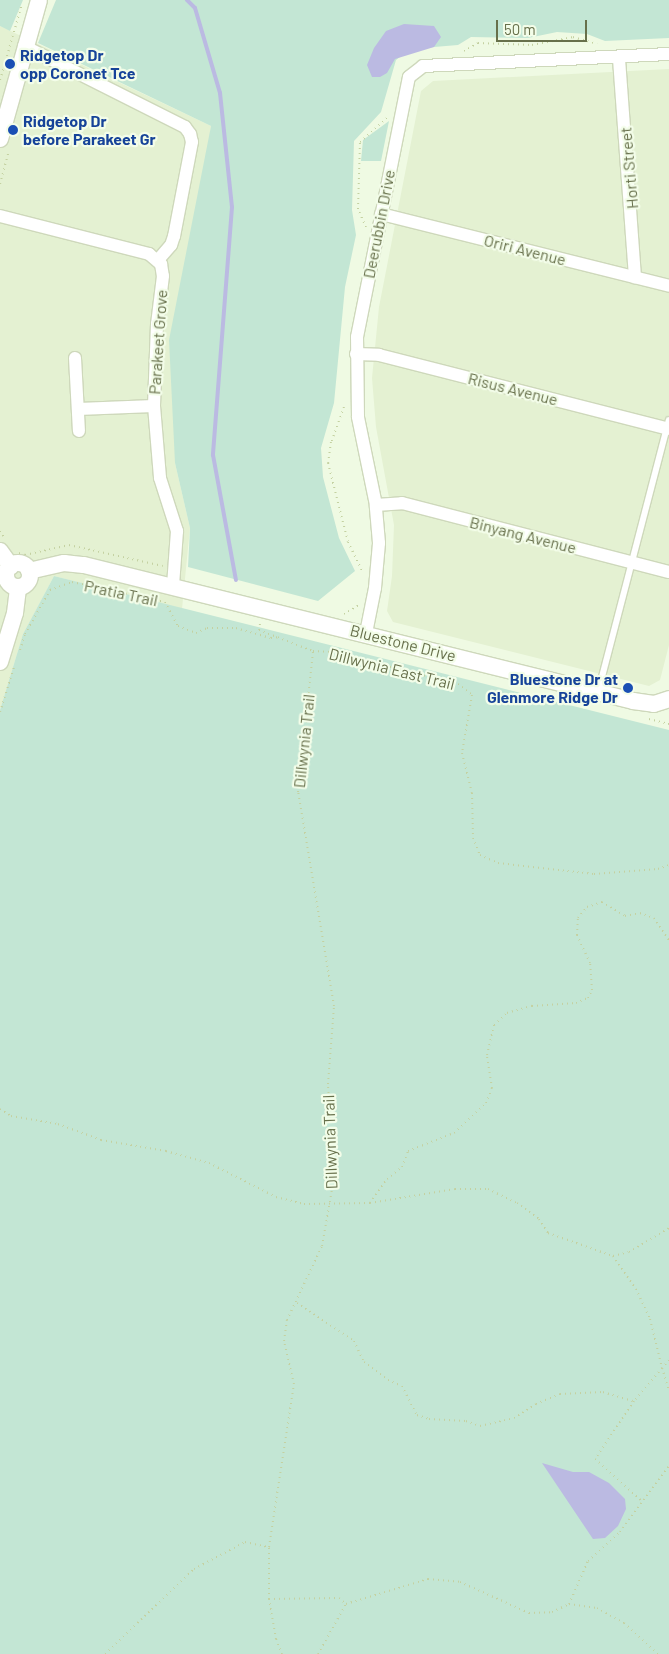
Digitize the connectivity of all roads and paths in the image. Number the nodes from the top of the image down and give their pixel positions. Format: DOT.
graph roads {
  1 [pos="24,0"];
  2 [pos="39,0"];
  3 [pos="24,46"];
  4 [pos="602,46"];
  5 [pos="462,52"];
  6 [pos="669,54"];
  7 [pos="619,59"];
  8 [pos="0,80"];
  9 [pos="390,109"];
  10 [pos="0,139"];
  11 [pos="381,214"];
  12 [pos="0,216"];
  13 [pos="368,230"];
  14 [pos="158,260"];
  15 [pos="635,277"];
  16 [pos="669,286"];
  17 [pos="356,354"];
  18 [pos="74,358"];
  19 [pos="347,400"];
  20 [pos="154,406"];
  21 [pos="78,409"];
  22 [pos="668,426"];
  23 [pos="79,431"];
  24 [pos="376,505"];
  25 [pos="0,551"];
  26 [pos="631,562"];
  27 [pos="10,566"];
  28 [pos="29,571"];
  29 [pos="669,572"];
  30 [pos="366,578"];
  31 [pos="173,586"];
  32 [pos="18,588"];
  33 [pos="362,603"];
  34 [pos="263,609"];
  35 [pos="336,613"];
  36 [pos="366,633"];
  37 [pos="279,636"];
  38 [pos="313,650"];
  39 [pos="19,651"];
  40 [pos="16,660"];
  41 [pos="0,662"];
  42 [pos="598,692"];
  43 [pos="668,701"];
  44 [pos="0,712"];
  45 [pos="669,865"];
  46 [pos="669,940"];
  47 [pos="0,1109"];
  48 [pos="370,1202"];
  49 [pos="331,1206"];
  50 [pos="669,1228"];
  51 [pos="613,1256"];
  52 [pos="296,1302"];
  53 [pos="669,1360"];
  54 [pos="662,1368"];
  55 [pos="669,1391"];
  56 [pos="634,1401"];
  57 [pos="669,1466"];
  58 [pos="642,1502"];
  59 [pos="269,1547"];
  60 [pos="269,1599"];
  61 [pos="346,1604"];
  62 [pos="569,1604"];
  63 [pos="105,1654"];
  64 [pos="282,1654"];
  65 [pos="318,1654"];
  66 [pos="658,1654"];
  1 -- 8 [label="path"];
  2 -- 3 [label="street"];
  3 -- 10 [label="street"];
  3 -- 14 [label="street"];
  4 -- 5 [label="path"];
  6 -- 7 [label="street, Deerubbin Drive"];
  7 -- 11 [label="street, Deerubbin Drive"];
  7 -- 15 [label="street, Horti Street"];
  9 -- 13 [label="path"];
  11 -- 15 [label="street, Oriri Avenue"];
  11 -- 17 [label="street, Deerubbin Drive"];
  12 -- 14 [label="street"];
  14 -- 20 [label="street, Parakeet Grove"];
  15 -- 16 [label="street, Oriri Avenue"];
  17 -- 22 [label="street, Risus Avenue"];
  17 -- 24 [label="street, Deerubbin Drive"];
  18 -- 21 [label="street"];
  19 -- 30 [label="path"];
  20 -- 21 [label="street"];
  20 -- 31 [label="street, Parakeet Grove"];
  21 -- 23 [label="street"];
  22 -- 26 [label="lane"];
  24 -- 26 [label="street, Binyang Avenue"];
  24 -- 36 [label="street, Deerubbin Drive"];
  25 -- 27 [label="street"];
  26 -- 29 [label="street, Binyang Avenue"];
  26 -- 42 [label="lane"];
  27 -- 28 [label="street"];
  27 -- 32 [label="street"];
  28 -- 31 [label="street, Bluestone Drive"];
  28 -- 32 [label="street"];
  31 -- 34 [label="street, Bluestone Drive"];
  32 -- 41 [label="street"];
  33 -- 35 [label="path"];
  34 -- 36 [label="street, Bluestone Drive"];
  34 -- 37 [label="path"];
  36 -- 42 [label="street, Bluestone Drive"];
  37 -- 38 [label="path"];
  37 -- 39 [label="path, Pratia Trail"];
  38 -- 45 [label="path, Dillwynia East Trail"];
  38 -- 49 [label="path, Dillwynia Trail"];
  40 -- 44 [label="path"];
  42 -- 43 [label="street, Bluestone Drive"];
  46 -- 48 [label="path"];
  47 -- 49 [label="path"];
  48 -- 49 [label="path"];
  48 -- 51 [label="path"];
  49 -- 52 [label="path, Dillwynia Trail"];
  50 -- 51 [label="path"];
  51 -- 54 [label="path"];
  52 -- 56 [label="path"];
  52 -- 59 [label="path, Dillwynia Trail"];
  53 -- 54 [label="path"];
  54 -- 55 [label="path"];
  54 -- 56 [label="path"];
  56 -- 58 [label="path"];
  57 -- 58 [label="path"];
  58 -- 62 [label="path"];
  59 -- 60 [label="path, Dillwynia Trail"];
  59 -- 63 [label="path"];
  60 -- 61 [label="path"];
  60 -- 64 [label="path, Dillwynia Trail"];
  61 -- 62 [label="path"];
  61 -- 65 [label="path"];
  62 -- 66 [label="path"];
}
